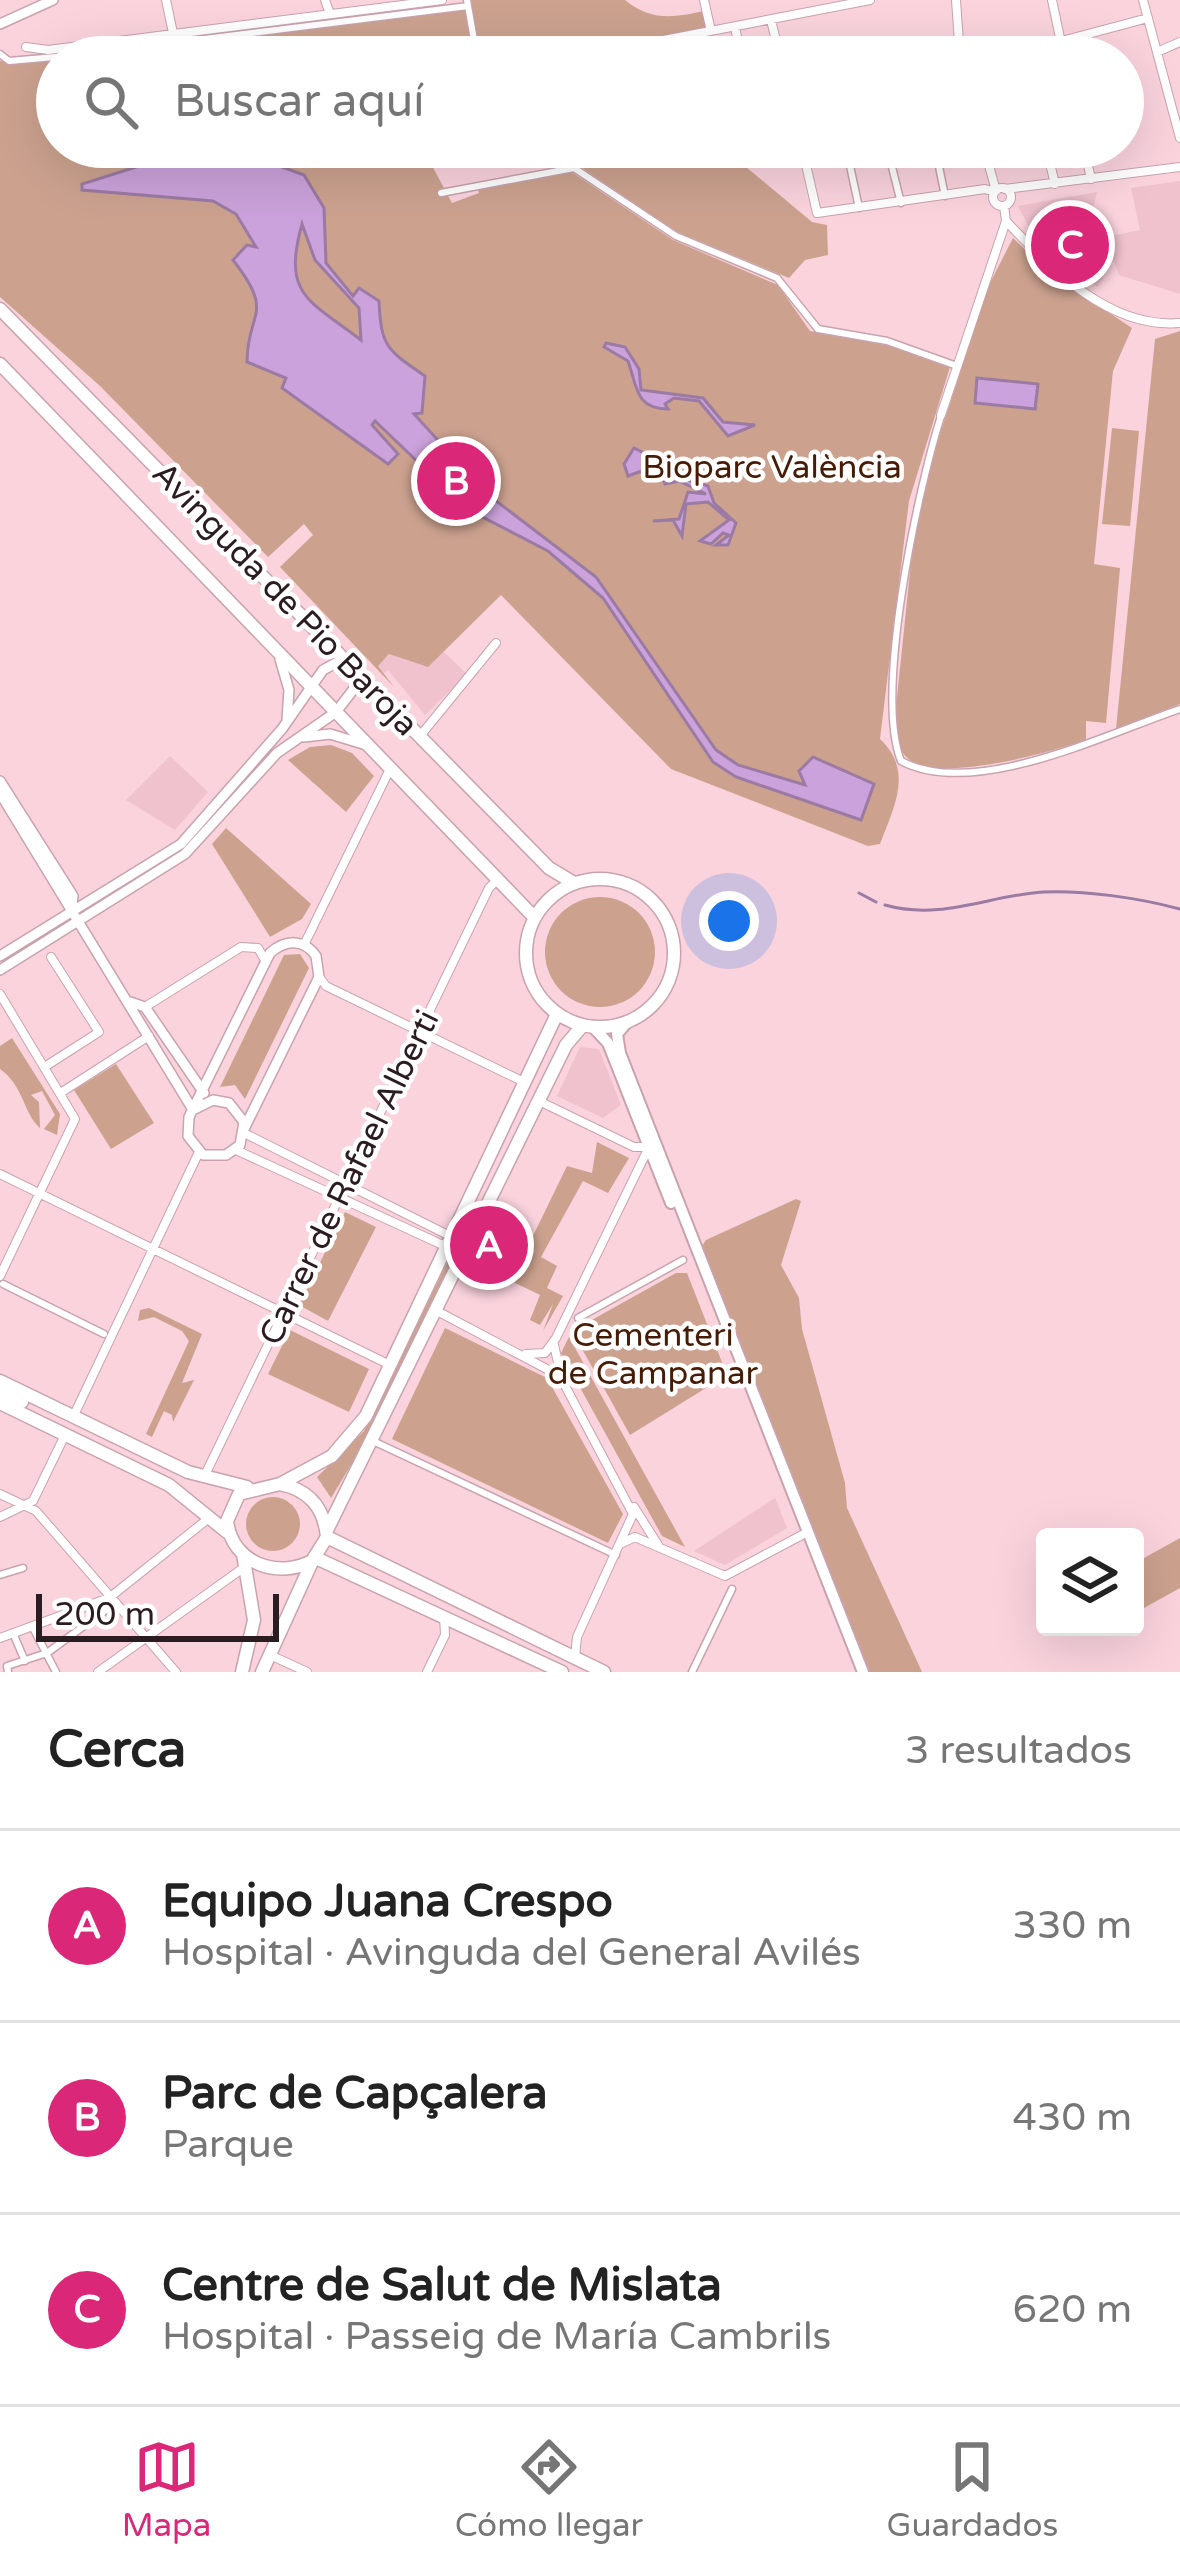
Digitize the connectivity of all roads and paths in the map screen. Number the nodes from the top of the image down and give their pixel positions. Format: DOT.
graph roads {
  1 [pos="53,0"];
  2 [pos="166,0"];
  3 [pos="325,0"];
  4 [pos="442,0"];
  5 [pos="704,0"];
  6 [pos="870,0"];
  7 [pos="956,0"];
  8 [pos="1052,0"];
  9 [pos="1143,0"];
  10 [pos="468,3"];
  11 [pos="330,14"];
  12 [pos="1148,18"];
  13 [pos="771,20"];
  14 [pos="3,24"];
  15 [pos="735,27"];
  16 [pos="711,32"];
  17 [pos="173,33"];
  18 [pos="151,36"];
  19 [pos="225,36"];
  20 [pos="474,36"];
  21 [pos="689,36"];
  22 [pos="737,36"];
  23 [pos="775,36"];
  24 [pos="959,36"];
  25 [pos="1059,36"];
  26 [pos="1079,36"];
  27 [pos="1180,42"];
  28 [pos="26,47"];
  29 [pos="36,48"];
  30 [pos="1157,52"];
  31 [pos="0,54"];
  32 [pos="36,58"];
  33 [pos="1178,123"];
  34 [pos="1180,138"];
  35 [pos="1180,167"];
  36 [pos="807,168"];
  37 [pos="850,168"];
  38 [pos="893,168"];
  39 [pos="939,168"];
  40 [pos="991,168"];
  41 [pos="1051,168"];
  42 [pos="1089,168"];
  43 [pos="1091,178"];
  44 [pos="1054,184"];
  45 [pos="998,189"];
  46 [pos="1024,189"];
  47 [pos="441,193"];
  48 [pos="945,196"];
  49 [pos="902,203"];
  50 [pos="1007,204"];
  51 [pos="859,208"];
  52 [pos="1006,221"];
  53 [pos="0,311"];
  54 [pos="1180,323"];
  55 [pos="0,332"];
  56 [pos="0,364"];
  57 [pos="957,366"];
  58 [pos="941,415"];
  59 [pos="496,643"];
  60 [pos="276,650"];
  61 [pos="345,658"];
  62 [pos="363,677"];
  63 [pos="311,687"];
  64 [pos="1180,709"];
  65 [pos="336,712"];
  66 [pos="282,729"];
  67 [pos="420,736"];
  68 [pos="293,740"];
  69 [pos="374,750"];
  70 [pos="391,768"];
  71 [pos="0,781"];
  72 [pos="0,794"];
  73 [pos="498,878"];
  74 [pos="574,883"];
  75 [pos="75,916"];
  76 [pos="534,917"];
  77 [pos="304,945"];
  78 [pos="0,956"];
  79 [pos="51,957"];
  80 [pos="266,962"];
  81 [pos="0,970"];
  82 [pos="319,977"];
  83 [pos="0,994"];
  84 [pos="130,1002"];
  85 [pos="145,1007"];
  86 [pos="557,1014"];
  87 [pos="627,1022"];
  88 [pos="588,1026"];
  89 [pos="418,1031"];
  90 [pos="149,1036"];
  91 [pos="46,1066"];
  92 [pos="528,1084"];
  93 [pos="62,1092"];
  94 [pos="202,1092"];
  95 [pos="213,1100"];
  96 [pos="539,1101"];
  97 [pos="194,1110"];
  98 [pos="244,1131"];
  99 [pos="649,1147"];
  100 [pos="235,1150"];
  101 [pos="199,1152"];
  102 [pos="0,1174"];
  103 [pos="341,1190"];
  104 [pos="40,1194"];
  105 [pos="451,1243"];
  106 [pos="156,1251"];
  107 [pos="683,1260"];
  108 [pos="2,1280"];
  109 [pos="437,1311"];
  110 [pos="282,1312"];
  111 [pos="578,1318"];
  112 [pos="104,1334"];
  113 [pos="556,1338"];
  114 [pos="526,1354"];
  115 [pos="392,1365"];
  116 [pos="562,1380"];
  117 [pos="0,1381"];
  118 [pos="0,1391"];
  119 [pos="0,1403"];
  120 [pos="47,1405"];
  121 [pos="73,1417"];
  122 [pos="65,1434"];
  123 [pos="373,1441"];
  124 [pos="203,1478"];
  125 [pos="280,1484"];
  126 [pos="248,1487"];
  127 [pos="0,1494"];
  128 [pos="627,1496"];
  129 [pos="28,1507"];
  130 [pos="212,1515"];
  131 [pos="0,1517"];
  132 [pos="228,1533"];
  133 [pos="327,1534"];
  134 [pos="802,1535"];
  135 [pos="621,1544"];
  136 [pos="663,1549"];
  137 [pos="616,1555"];
  138 [pos="245,1559"];
  139 [pos="314,1560"];
  140 [pos="23,1568"];
  141 [pos="0,1575"];
  142 [pos="732,1588"];
  143 [pos="111,1601"];
  144 [pos="444,1615"];
  145 [pos="32,1626"];
  146 [pos="14,1633"];
  147 [pos="577,1636"];
  148 [pos="0,1638"];
  149 [pos="142,1638"];
  150 [pos="558,1650"];
  151 [pos="46,1653"];
  152 [pos="270,1654"];
  153 [pos="575,1658"];
  154 [pos="25,1661"];
  155 [pos="111,1669"];
  156 [pos="266,1671"];
  157 [pos="8,1672"];
  158 [pos="56,1672"];
  159 [pos="98,1672"];
  160 [pos="176,1672"];
  161 [pos="242,1672"];
  162 [pos="307,1672"];
  163 [pos="427,1672"];
  164 [pos="562,1672"];
  165 [pos="604,1672"];
  166 [pos="692,1672"];
  167 [pos="860,1672"];
  1 -- 14 [label="street"];
  2 -- 17 [label="street"];
  3 -- 11 [label="street"];
  4 -- 11 [label="street"];
  5 -- 16 [label="street"];
  6 -- 13 [label="street"];
  7 -- 24 [label="street"];
  8 -- 25 [label="street"];
  9 -- 12 [label="street"];
  10 -- 19 [label="street"];
  10 -- 20 [label="street"];
  11 -- 17 [label="street"];
  12 -- 26 [label="street"];
  12 -- 30 [label="street"];
  13 -- 15 [label="street"];
  13 -- 23 [label="street"];
  15 -- 16 [label="street"];
  15 -- 22 [label="street"];
  16 -- 21 [label="street"];
  17 -- 18 [label="street"];
  27 -- 30 [label="street"];
  28 -- 29 [label="street"];
  30 -- 33 [label="street"];
  31 -- 32 [label="street"];
  33 -- 34 [label="street"];
  35 -- 43 [label="street"];
  36 -- 51 [label="street"];
  37 -- 51 [label="street"];
  38 -- 49 [label="street"];
  39 -- 48 [label="street"];
  40 -- 45 [label="street"];
  41 -- 44 [label="street"];
  42 -- 43 [label="street"];
  43 -- 44 [label="street"];
  44 -- 46 [label="street"];
  45 -- 46 [label="street"];
  45 -- 48 [label="street"];
  45 -- 50 [label="street"];
  46 -- 50 [label="street"];
  47 -- 57 [label="street"];
  48 -- 49 [label="street"];
  49 -- 51 [label="street"];
  50 -- 52 [label="street"];
  52 -- 54 [label="street"];
  52 -- 57 [label="street"];
  53 -- 55 [label="main road"];
  53 -- 61 [label="main road, Avinguda de Pio Baroja"];
  56 -- 60 [label="main road, Avinguda de Pio Baroja"];
  57 -- 58 [label="street"];
  58 -- 64 [label="street"];
  59 -- 67 [label="street"];
  60 -- 63 [label="main road, Avinguda de Pio Baroja"];
  60 -- 66 [label="street"];
  61 -- 62 [label="main road, Avinguda de Pio Baroja"];
  61 -- 63 [label="street"];
  62 -- 65 [label="street"];
  62 -- 67 [label="main road, Avinguda de Pio Baroja"];
  63 -- 65 [label="main road, Avinguda de Pio Baroja"];
  63 -- 66 [label="street"];
  65 -- 68 [label="street"];
  65 -- 69 [label="main road, Avinguda de Pio Baroja"];
  66 -- 75 [label="street"];
  67 -- 74 [label="main road, Avinguda de Pio Baroja"];
  68 -- 69 [label="street"];
  68 -- 75 [label="street"];
  69 -- 70 [label="main road, Avinguda de Pio Baroja"];
  70 -- 73 [label="main road, Avinguda de Pio Baroja"];
  70 -- 77 [label="street"];
  71 -- 75 [label="street"];
  72 -- 75 [label="street"];
  73 -- 76 [label="main road, Avinguda de Pio Baroja"];
  73 -- 89 [label="street, Carrer de Rafael Alberti"];
  74 -- 76 [label="main road"];
  74 -- 87 [label="main road"];
  75 -- 78 [label="street"];
  75 -- 81 [label="street"];
  75 -- 84 [label="street"];
  76 -- 86 [label="main road"];
  77 -- 80 [label="street"];
  77 -- 82 [label="street"];
  79 -- 91 [label="street"];
  80 -- 85 [label="street"];
  80 -- 94 [label="street"];
  82 -- 89 [label="street"];
  82 -- 98 [label="street"];
  83 -- 91 [label="street"];
  84 -- 85 [label="street"];
  84 -- 90 [label="street"];
  85 -- 94 [label="street"];
  86 -- 88 [label="main road"];
  86 -- 92 [label="main road"];
  87 -- 88 [label="main road"];
  87 -- 167 [label="main road"];
  88 -- 96 [label="main road"];
  88 -- 99 [label="main road"];
  89 -- 92 [label="street"];
  89 -- 103 [label="street, Carrer de Rafael Alberti"];
  90 -- 93 [label="street"];
  90 -- 97 [label="street"];
  91 -- 93 [label="street"];
  92 -- 105 [label="main road"];
  93 -- 104 [label="street"];
  94 -- 95 [label="street"];
  94 -- 97 [label="street"];
  95 -- 97 [label="street"];
  95 -- 98 [label="street"];
  96 -- 99 [label="street"];
  96 -- 109 [label="main road"];
  97 -- 101 [label="street"];
  98 -- 100 [label="street"];
  98 -- 103 [label="street"];
  99 -- 113 [label="street"];
  99 -- 134 [label="main road"];
  100 -- 101 [label="street"];
  100 -- 103 [label="street"];
  101 -- 106 [label="street"];
  102 -- 104 [label="street"];
  103 -- 105 [label="street"];
  103 -- 110 [label="street, Carrer de Rafael Alberti"];
  104 -- 106 [label="street"];
  104 -- 108 [label="street"];
  105 -- 115 [label="main road"];
  106 -- 110 [label="street"];
  106 -- 121 [label="street"];
  107 -- 111 [label="street"];
  108 -- 112 [label="street"];
  109 -- 114 [label="street"];
  109 -- 123 [label="main road"];
  110 -- 115 [label="street"];
  110 -- 124 [label="street, Carrer de Rafael Alberti"];
  113 -- 114 [label="street"];
  113 -- 116 [label="street"];
  114 -- 116 [label="street"];
  115 -- 125 [label="main road"];
  116 -- 128 [label="street"];
  117 -- 120 [label="main road"];
  118 -- 120 [label="main road"];
  119 -- 122 [label="main road"];
  120 -- 121 [label="main road"];
  121 -- 124 [label="main road"];
  122 -- 129 [label="street"];
  122 -- 130 [label="main road"];
  123 -- 133 [label="main road"];
  123 -- 137 [label="street"];
  124 -- 126 [label="main road"];
  125 -- 126 [label="main road"];
  125 -- 133 [label="main road"];
  126 -- 132 [label="main road"];
  127 -- 129 [label="street"];
  128 -- 135 [label="street"];
  128 -- 136 [label="street"];
  129 -- 131 [label="street"];
  129 -- 143 [label="street"];
  130 -- 132 [label="main road"];
  130 -- 143 [label="street"];
  132 -- 138 [label="main road"];
  133 -- 139 [label="main road"];
  133 -- 150 [label="main road"];
  134 -- 136 [label="street"];
  134 -- 167 [label="main road"];
  135 -- 136 [label="street"];
  135 -- 137 [label="street"];
  137 -- 147 [label="street"];
  138 -- 139 [label="main road"];
  138 -- 149 [label="street"];
  138 -- 161 [label="main road"];
  139 -- 144 [label="main road"];
  139 -- 152 [label="main road"];
  140 -- 141 [label="street"];
  142 -- 166 [label="street"];
  143 -- 145 [label="street"];
  143 -- 149 [label="street"];
  143 -- 151 [label="street"];
  144 -- 163 [label="street"];
  144 -- 164 [label="main road"];
  145 -- 146 [label="street"];
  145 -- 151 [label="street"];
  146 -- 148 [label="street"];
  146 -- 154 [label="street"];
  147 -- 150 [label="street"];
  147 -- 153 [label="street"];
  149 -- 155 [label="street"];
  149 -- 160 [label="street"];
  150 -- 153 [label="main road"];
  151 -- 154 [label="street"];
  151 -- 158 [label="street"];
  152 -- 156 [label="main road"];
  152 -- 162 [label="street"];
  153 -- 165 [label="main road"];
  154 -- 157 [label="street"];
  155 -- 159 [label="street"];
}
